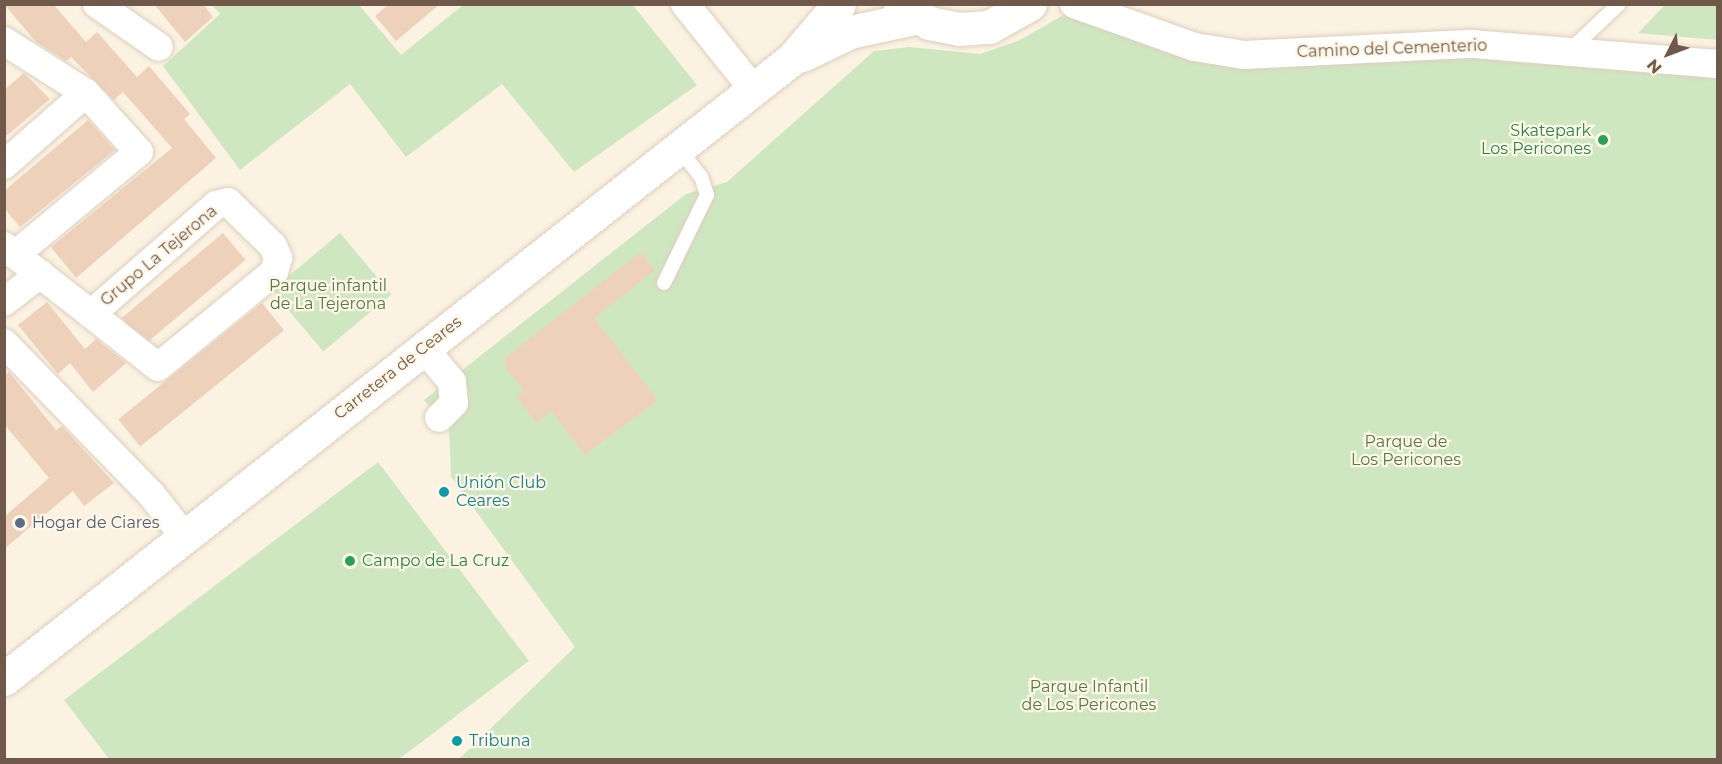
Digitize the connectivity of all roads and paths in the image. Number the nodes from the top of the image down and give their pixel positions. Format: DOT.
graph roads {
  1 [pos="97,4"];
  2 [pos="685,4"];
  3 [pos="839,4"];
  4 [pos="1030,4"];
  5 [pos="1074,4"];
  6 [pos="1619,4"];
  7 [pos="910,11"];
  8 [pos="159,48"];
  9 [pos="9,50"];
  10 [pos="1569,52"];
  11 [pos="792,59"];
  12 [pos="1718,64"];
  13 [pos="753,89"];
  14 [pos="86,93"];
  15 [pos="678,148"];
  16 [pos="4,165"];
  17 [pos="10,250"];
  18 [pos="40,274"];
  19 [pos="664,283"];
  20 [pos="4,302"];
  21 [pos="91,314"];
  22 [pos="4,342"];
  23 [pos="424,348"];
  24 [pos="439,418"];
  25 [pos="184,536"];
  26 [pos="4,679"];
  1 -- 8 [label="street"];
  2 -- 13 [label="street"];
  3 -- 11 [label="main road, Carretera de Ceares"];
  4 -- 7 [label="main road"];
  5 -- 10 [label="street, Camino del Cementerio"];
  6 -- 10 [label="lane"];
  7 -- 11 [label="main road, Carretera de Ceares"];
  9 -- 14 [label="street, Grupo La Tejerona"];
  10 -- 12 [label="street, Camino del Cementerio"];
  11 -- 13 [label="main road, Carretera de Ceares"];
  13 -- 15 [label="main road, Carretera de Ceares"];
  14 -- 16 [label="street"];
  14 -- 17 [label="street, Grupo La Tejerona"];
  15 -- 19 [label="lane"];
  15 -- 23 [label="main road, Carretera de Ceares"];
  17 -- 18 [label="street, Grupo La Tejerona"];
  18 -- 20 [label="street"];
  18 -- 21 [label="street, Grupo La Tejerona"];
  21 -- 21 [label="street, Grupo La Tejerona"];
  22 -- 25 [label="street"];
  23 -- 24 [label="street"];
  23 -- 25 [label="main road, Carretera de Ceares"];
  25 -- 26 [label="main road, Carretera de Ceares"];
}
